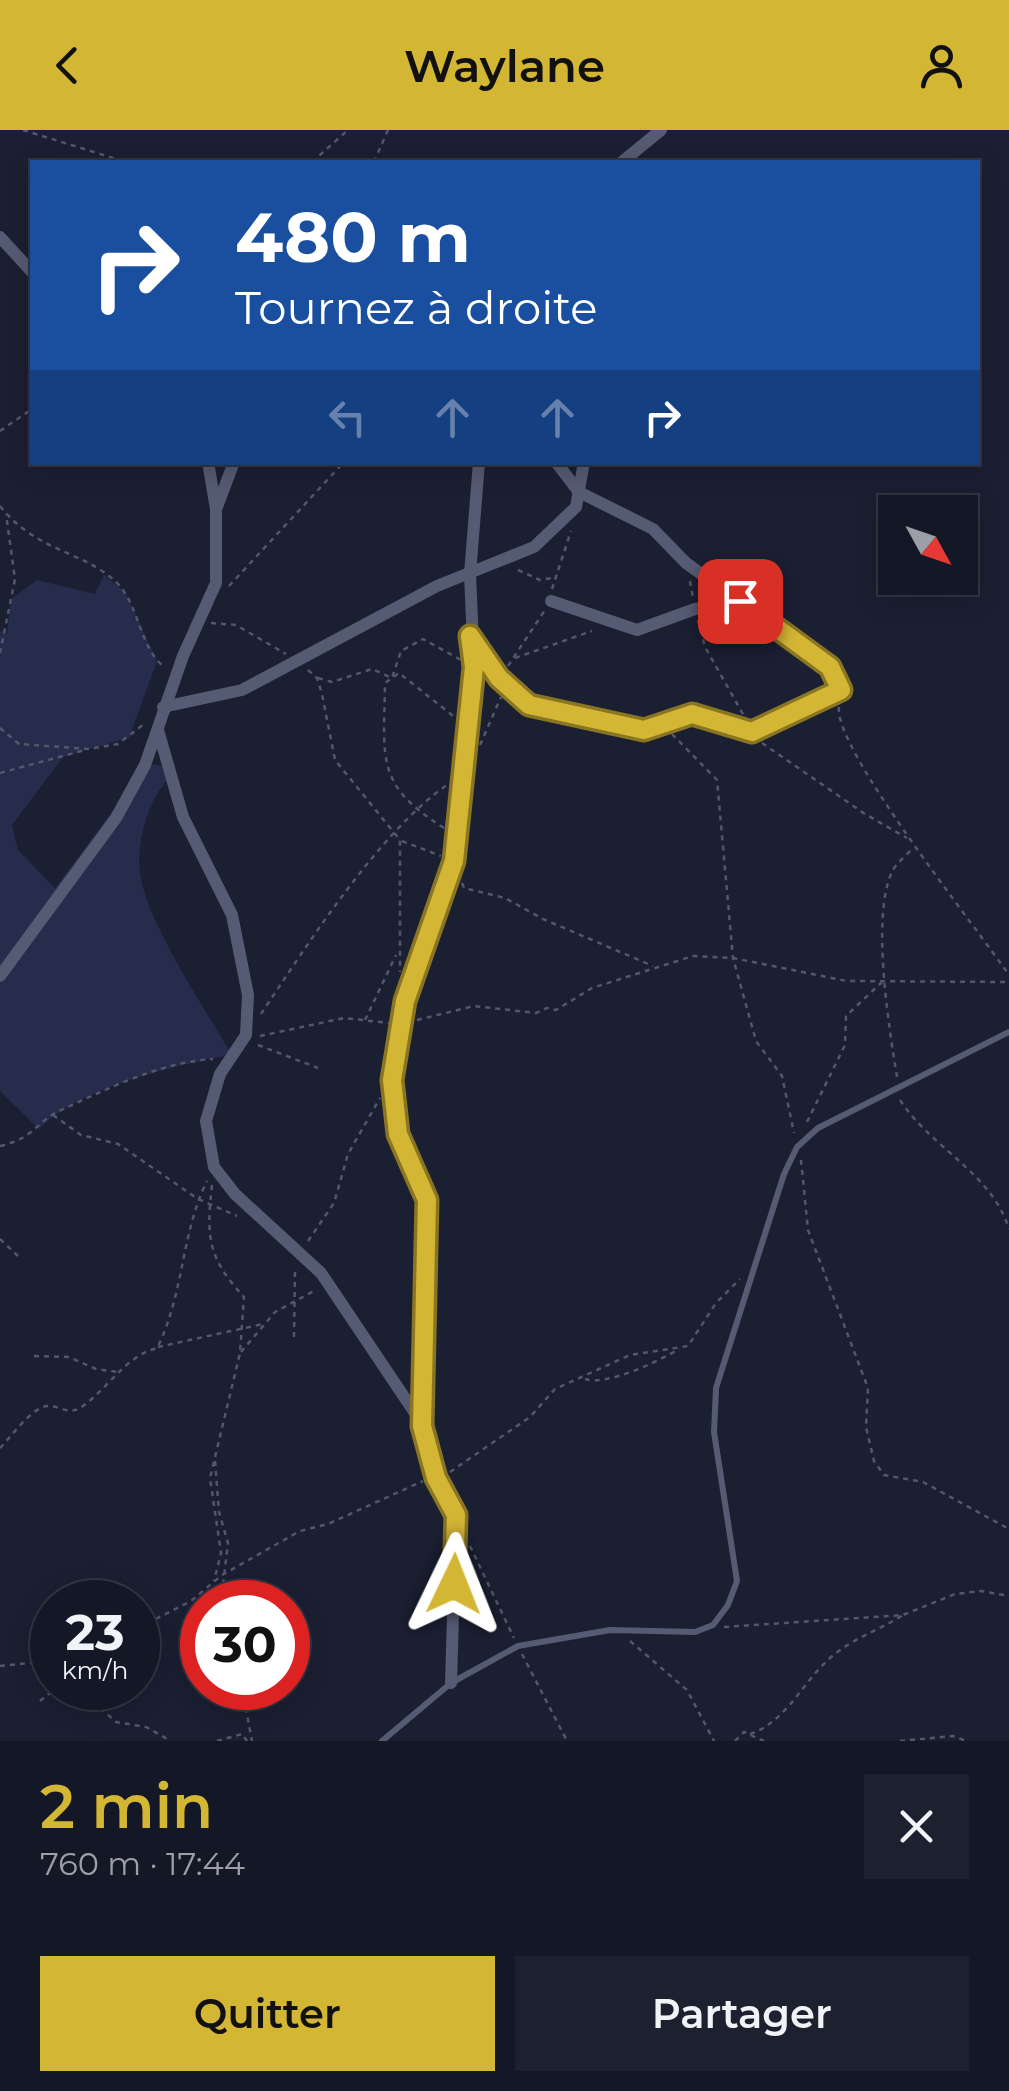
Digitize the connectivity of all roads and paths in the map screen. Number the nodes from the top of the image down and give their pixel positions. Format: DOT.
graph roads {
  1 [pos="23,130"];
  2 [pos="348,130"];
  3 [pos="388,130"];
  4 [pos="662,130"];
  5 [pos="120,160"];
  6 [pos="314,160"];
  7 [pos="375,160"];
  8 [pos="624,160"];
  9 [pos="0,237"];
  10 [pos="30,270"];
  11 [pos="30,410"];
  12 [pos="0,432"];
  13 [pos="208,465"];
  14 [pos="233,465"];
  15 [pos="341,465"];
  16 [pos="479,465"];
  17 [pos="558,465"];
  18 [pos="584,465"];
  19 [pos="579,492"];
  20 [pos="0,506"];
  21 [pos="576,507"];
  22 [pos="216,510"];
  23 [pos="6,513"];
  24 [pos="498,565"];
  25 [pos="470,574"];
  26 [pos="554,577"];
  27 [pos="228,588"];
  28 [pos="550,601"];
  29 [pos="740,601"];
  30 [pos="200,623"];
  31 [pos="617,626"];
  32 [pos="470,636"];
  33 [pos="0,654"];
  34 [pos="514,658"];
  35 [pos="299,661"];
  36 [pos="474,667"];
  37 [pos="176,676"];
  38 [pos="316,678"];
  39 [pos="392,678"];
  40 [pos="499,678"];
  41 [pos="841,690"];
  42 [pos="164,707"];
  43 [pos="469,727"];
  44 [pos="0,728"];
  45 [pos="158,730"];
  46 [pos="88,749"];
  47 [pos="0,772"];
  48 [pos="462,774"];
  49 [pos="415,810"];
  50 [pos="394,832"];
  51 [pos="456,836"];
  52 [pos="400,840"];
  53 [pos="913,848"];
  54 [pos="454,861"];
  55 [pos="396,955"];
  56 [pos="654,966"];
  57 [pos="0,976"];
  58 [pos="1009,976"];
  59 [pos="882,982"];
  60 [pos="1009,982"];
  61 [pos="405,1001"];
  62 [pos="365,1022"];
  63 [pos="399,1024"];
  64 [pos="246,1032"];
  65 [pos="1009,1032"];
  66 [pos="229,1060"];
  67 [pos="318,1068"];
  68 [pos="392,1080"];
  69 [pos="898,1088"];
  70 [pos="53,1115"];
  71 [pos="0,1146"];
  72 [pos="797,1147"];
  73 [pos="214,1167"];
  74 [pos="198,1199"];
  75 [pos="209,1206"];
  76 [pos="242,1218"];
  77 [pos="1009,1230"];
  78 [pos="0,1239"];
  79 [pos="297,1253"];
  80 [pos="18,1256"];
  81 [pos="750,1274"];
  82 [pos="325,1280"];
  83 [pos="291,1305"];
  84 [pos="264,1324"];
  85 [pos="243,1328"];
  86 [pos="294,1337"];
  87 [pos="157,1348"];
  88 [pos="680,1348"];
  89 [pos="240,1353"];
  90 [pos="34,1356"];
  91 [pos="120,1372"];
  92 [pos="582,1378"];
  93 [pos="422,1426"];
  94 [pos="0,1448"];
  95 [pos="215,1450"];
  96 [pos="436,1478"];
  97 [pos="456,1515"];
  98 [pos="222,1574"];
  99 [pos="214,1580"];
  100 [pos="215,1580"];
  101 [pos="222,1580"];
  102 [pos="1009,1596"];
  103 [pos="903,1615"];
  104 [pos="713,1625"];
  105 [pos="610,1630"];
  106 [pos="518,1646"];
  107 [pos="30,1663"];
  108 [pos="0,1666"];
  109 [pos="451,1684"];
  110 [pos="103,1710"];
  111 [pos="245,1710"];
  112 [pos="750,1734"];
  113 [pos="171,1741"];
  114 [pos="217,1741"];
  115 [pos="249,1741"];
  116 [pos="382,1741"];
  117 [pos="567,1741"];
  118 [pos="714,1741"];
  119 [pos="734,1741"];
  120 [pos="765,1741"];
  121 [pos="900,1741"];
  122 [pos="966,1741"];
  1 -- 5 [label="path"];
  2 -- 6 [label="path"];
  3 -- 7 [label="path"];
  4 -- 8 [label="street"];
  9 -- 10 [label="street"];
  11 -- 12 [label="path"];
  13 -- 22 [label="street"];
  14 -- 22 [label="street"];
  15 -- 27 [label="path"];
  16 -- 25 [label="street"];
  17 -- 19 [label="street"];
  18 -- 19 [label="street"];
  19 -- 21 [label="street"];
  19 -- 29 [label="street"];
  20 -- 23 [label="path"];
  21 -- 24 [label="street"];
  21 -- 26 [label="path"];
  22 -- 30 [label="street"];
  23 -- 33 [label="path"];
  23 -- 37 [label="path"];
  24 -- 25 [label="street"];
  24 -- 26 [label="path"];
  25 -- 32 [label="street"];
  25 -- 35 [label="street"];
  26 -- 28 [label="path"];
  28 -- 31 [label="street"];
  28 -- 34 [label="path"];
  29 -- 31 [label="street"];
  29 -- 41 [label="street"];
  30 -- 35 [label="path"];
  30 -- 37 [label="street"];
  31 -- 34 [label="path"];
  32 -- 36 [label="street"];
  32 -- 40 [label="street"];
  34 -- 40 [label="path"];
  35 -- 38 [label="path"];
  35 -- 42 [label="street"];
  36 -- 39 [label="path"];
  36 -- 43 [label="street"];
  37 -- 42 [label="street"];
  38 -- 39 [label="path"];
  38 -- 50 [label="path"];
  39 -- 43 [label="path"];
  39 -- 49 [label="path"];
  40 -- 41 [label="street"];
  40 -- 48 [label="path"];
  41 -- 53 [label="path"];
  42 -- 45 [label="street"];
  42 -- 46 [label="path"];
  43 -- 48 [label="street"];
  44 -- 46 [label="path"];
  45 -- 57 [label="street"];
  45 -- 64 [label="street"];
  46 -- 47 [label="path"];
  48 -- 49 [label="path"];
  48 -- 51 [label="street"];
  49 -- 50 [label="path"];
  49 -- 51 [label="path"];
  50 -- 52 [label="path"];
  50 -- 64 [label="path"];
  51 -- 54 [label="street"];
  52 -- 54 [label="path"];
  52 -- 55 [label="path"];
  53 -- 58 [label="path"];
  53 -- 59 [label="path"];
  54 -- 56 [label="path"];
  54 -- 61 [label="street"];
  55 -- 61 [label="path"];
  55 -- 62 [label="path"];
  56 -- 59 [label="path"];
  56 -- 63 [label="path"];
  59 -- 60 [label="path"];
  59 -- 69 [label="path"];
  59 -- 72 [label="path"];
  61 -- 63 [label="street"];
  62 -- 63 [label="path"];
  62 -- 67 [label="path"];
  63 -- 68 [label="street"];
  64 -- 66 [label="street"];
  65 -- 69 [label="lane"];
  66 -- 70 [label="path"];
  66 -- 73 [label="street"];
  68 -- 79 [label="path"];
  68 -- 93 [label="street"];
  69 -- 72 [label="lane"];
  69 -- 77 [label="path"];
  70 -- 71 [label="path"];
  70 -- 74 [label="path"];
  72 -- 81 [label="lane"];
  73 -- 74 [label="path"];
  73 -- 75 [label="path"];
  73 -- 79 [label="street"];
  74 -- 75 [label="path"];
  74 -- 87 [label="path"];
  75 -- 76 [label="path"];
  75 -- 85 [label="path"];
  78 -- 80 [label="path"];
  79 -- 82 [label="street"];
  79 -- 83 [label="path"];
  81 -- 88 [label="path"];
  81 -- 104 [label="lane"];
  82 -- 83 [label="path"];
  82 -- 93 [label="street"];
  83 -- 84 [label="path"];
  83 -- 86 [label="path"];
  84 -- 85 [label="path"];
  84 -- 89 [label="path"];
  85 -- 87 [label="path"];
  85 -- 89 [label="path"];
  87 -- 91 [label="path"];
  88 -- 92 [label="path"];
  88 -- 92 [label="path"];
  89 -- 95 [label="path"];
  90 -- 91 [label="path"];
  91 -- 94 [label="path"];
  92 -- 96 [label="path"];
  93 -- 96 [label="street"];
  95 -- 98 [label="path"];
  95 -- 99 [label="path"];
  96 -- 97 [label="street"];
  96 -- 98 [label="path"];
  97 -- 106 [label="path"];
  97 -- 109 [label="street"];
  98 -- 100 [label="path"];
  98 -- 101 [label="path"];
  102 -- 103 [label="path"];
  103 -- 104 [label="path"];
  103 -- 112 [label="path"];
  104 -- 105 [label="lane"];
  105 -- 106 [label="lane"];
  105 -- 118 [label="path"];
  106 -- 109 [label="lane"];
  106 -- 117 [label="path"];
  107 -- 108 [label="path"];
  109 -- 116 [label="lane"];
  110 -- 113 [label="path"];
  111 -- 115 [label="path"];
  112 -- 119 [label="path"];
  112 -- 120 [label="path"];
  114 -- 115 [label="path"];
  121 -- 122 [label="path"];
}
